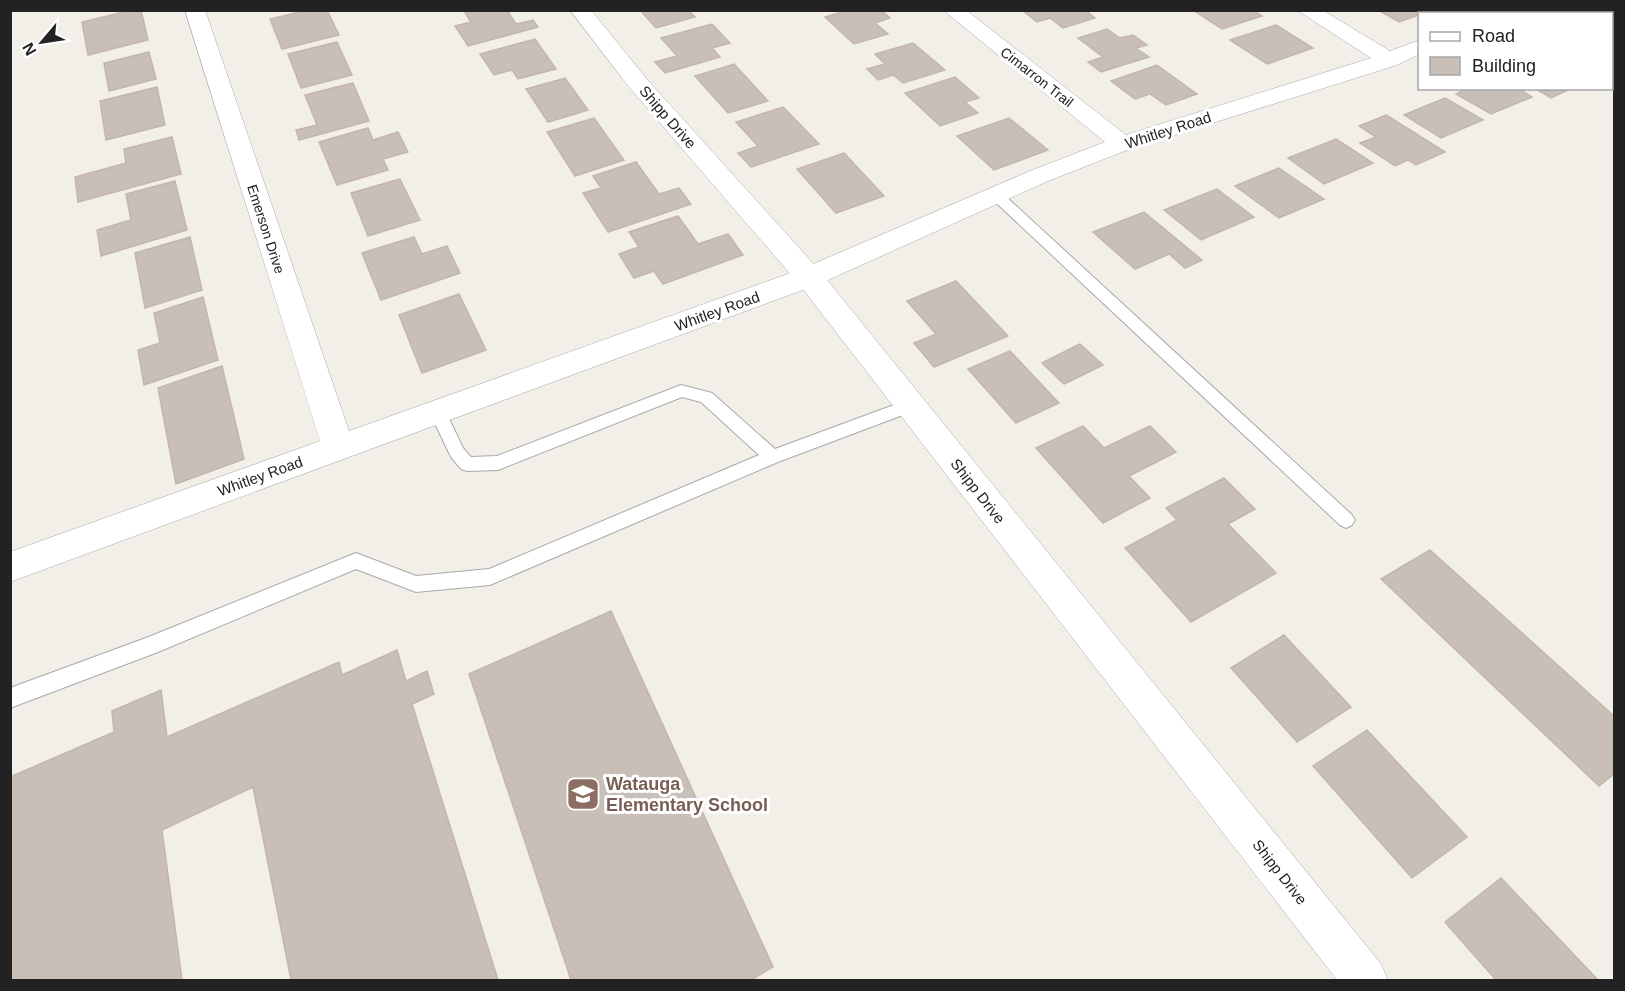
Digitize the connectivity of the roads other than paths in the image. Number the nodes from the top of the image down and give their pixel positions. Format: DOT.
graph roads {
  1 [pos="195,10"];
  2 [pos="580,10"];
  3 [pos="953,10"];
  4 [pos="1307,10"];
  5 [pos="1418,46"];
  6 [pos="1389,60"];
  7 [pos="1122,144"];
  8 [pos="996,195"];
  9 [pos="809,277"];
  10 [pos="910,405"];
  11 [pos="437,411"];
  12 [pos="338,447"];
  13 [pos="772,457"];
  14 [pos="1346,520"];
  15 [pos="10,567"];
  16 [pos="10,698"];
  17 [pos="1365,981"];
  1 -- 12 [label="street, Emerson Drive"];
  2 -- 9 [label="street, Shipp Drive"];
  3 -- 7 [label="street, Cimarron Trail"];
  4 -- 6 [label="street"];
  5 -- 6 [label="street, Whitley Road"];
  6 -- 7 [label="street, Whitley Road"];
  7 -- 8 [label="street, Whitley Road"];
  8 -- 9 [label="street, Whitley Road"];
  8 -- 14 [label="lane"];
  9 -- 10 [label="street, Shipp Drive"];
  9 -- 11 [label="street, Whitley Road"];
  10 -- 13 [label="lane"];
  10 -- 17 [label="street, Shipp Drive"];
  11 -- 12 [label="street, Whitley Road"];
  11 -- 13 [label="lane"];
  12 -- 15 [label="street, Whitley Road"];
  13 -- 16 [label="lane"];
}
